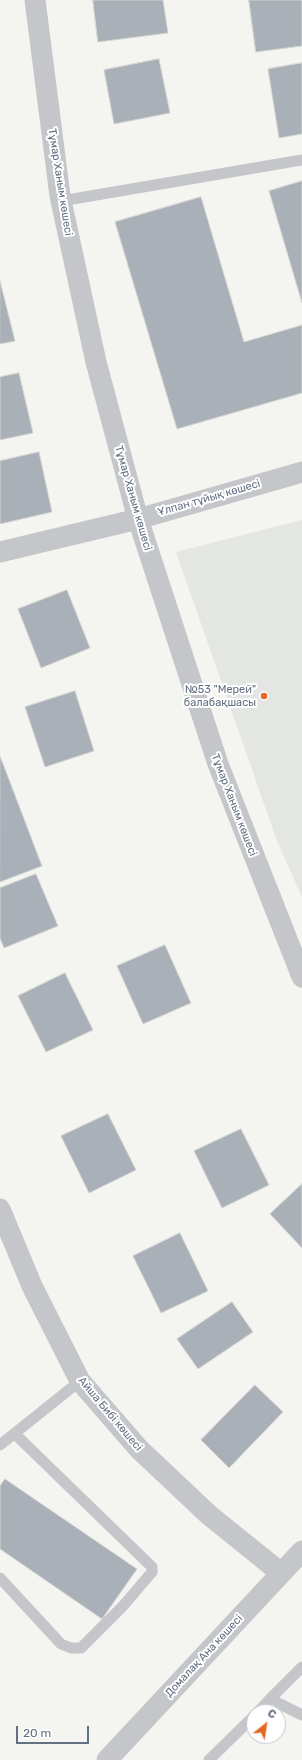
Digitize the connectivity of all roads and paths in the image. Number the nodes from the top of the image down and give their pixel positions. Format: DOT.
graph roads {
  1 [pos="35,0"];
  2 [pos="302,160"];
  3 [pos="61,201"];
  4 [pos="302,472"];
  5 [pos="138,518"];
  6 [pos="0,552"];
  7 [pos="302,977"];
  8 [pos="0,1209"];
  9 [pos="80,1381"];
  10 [pos="14,1434"];
  11 [pos="0,1445"];
  12 [pos="302,1551"];
  13 [pos="281,1573"];
  14 [pos="0,1578"];
  15 [pos="302,1667"];
  16 [pos="270,1699"];
  17 [pos="265,1704"];
  18 [pos="302,1715"];
  19 [pos="246,1724"];
  20 [pos="107,1760"];
  21 [pos="209,1760"];
  1 -- 3 [label="street, Тұмар Ханым көшесі"];
  2 -- 3 [label="lane"];
  3 -- 5 [label="street, Тұмар Ханым көшесі"];
  4 -- 5 [label="street, Ұлпан тұйық көшесі"];
  5 -- 6 [label="street, Ұлпан тұйық көшесі"];
  5 -- 7 [label="street, Тұмар Ханым көшесі"];
  8 -- 9 [label="street, Айша Бибі көшесі"];
  9 -- 10 [label="lane"];
  9 -- 13 [label="street, Айша Бибі көшесі"];
  10 -- 11 [label="lane"];
  10 -- 14 [label="lane"];
  12 -- 13 [label="street, Домалақ Ана көшесі"];
  13 -- 20 [label="street, Домалақ Ана көшесі"];
  15 -- 16 [label="lane"];
  16 -- 17 [label="lane"];
  16 -- 18 [label="lane"];
  19 -- 21 [label="lane"];
}
